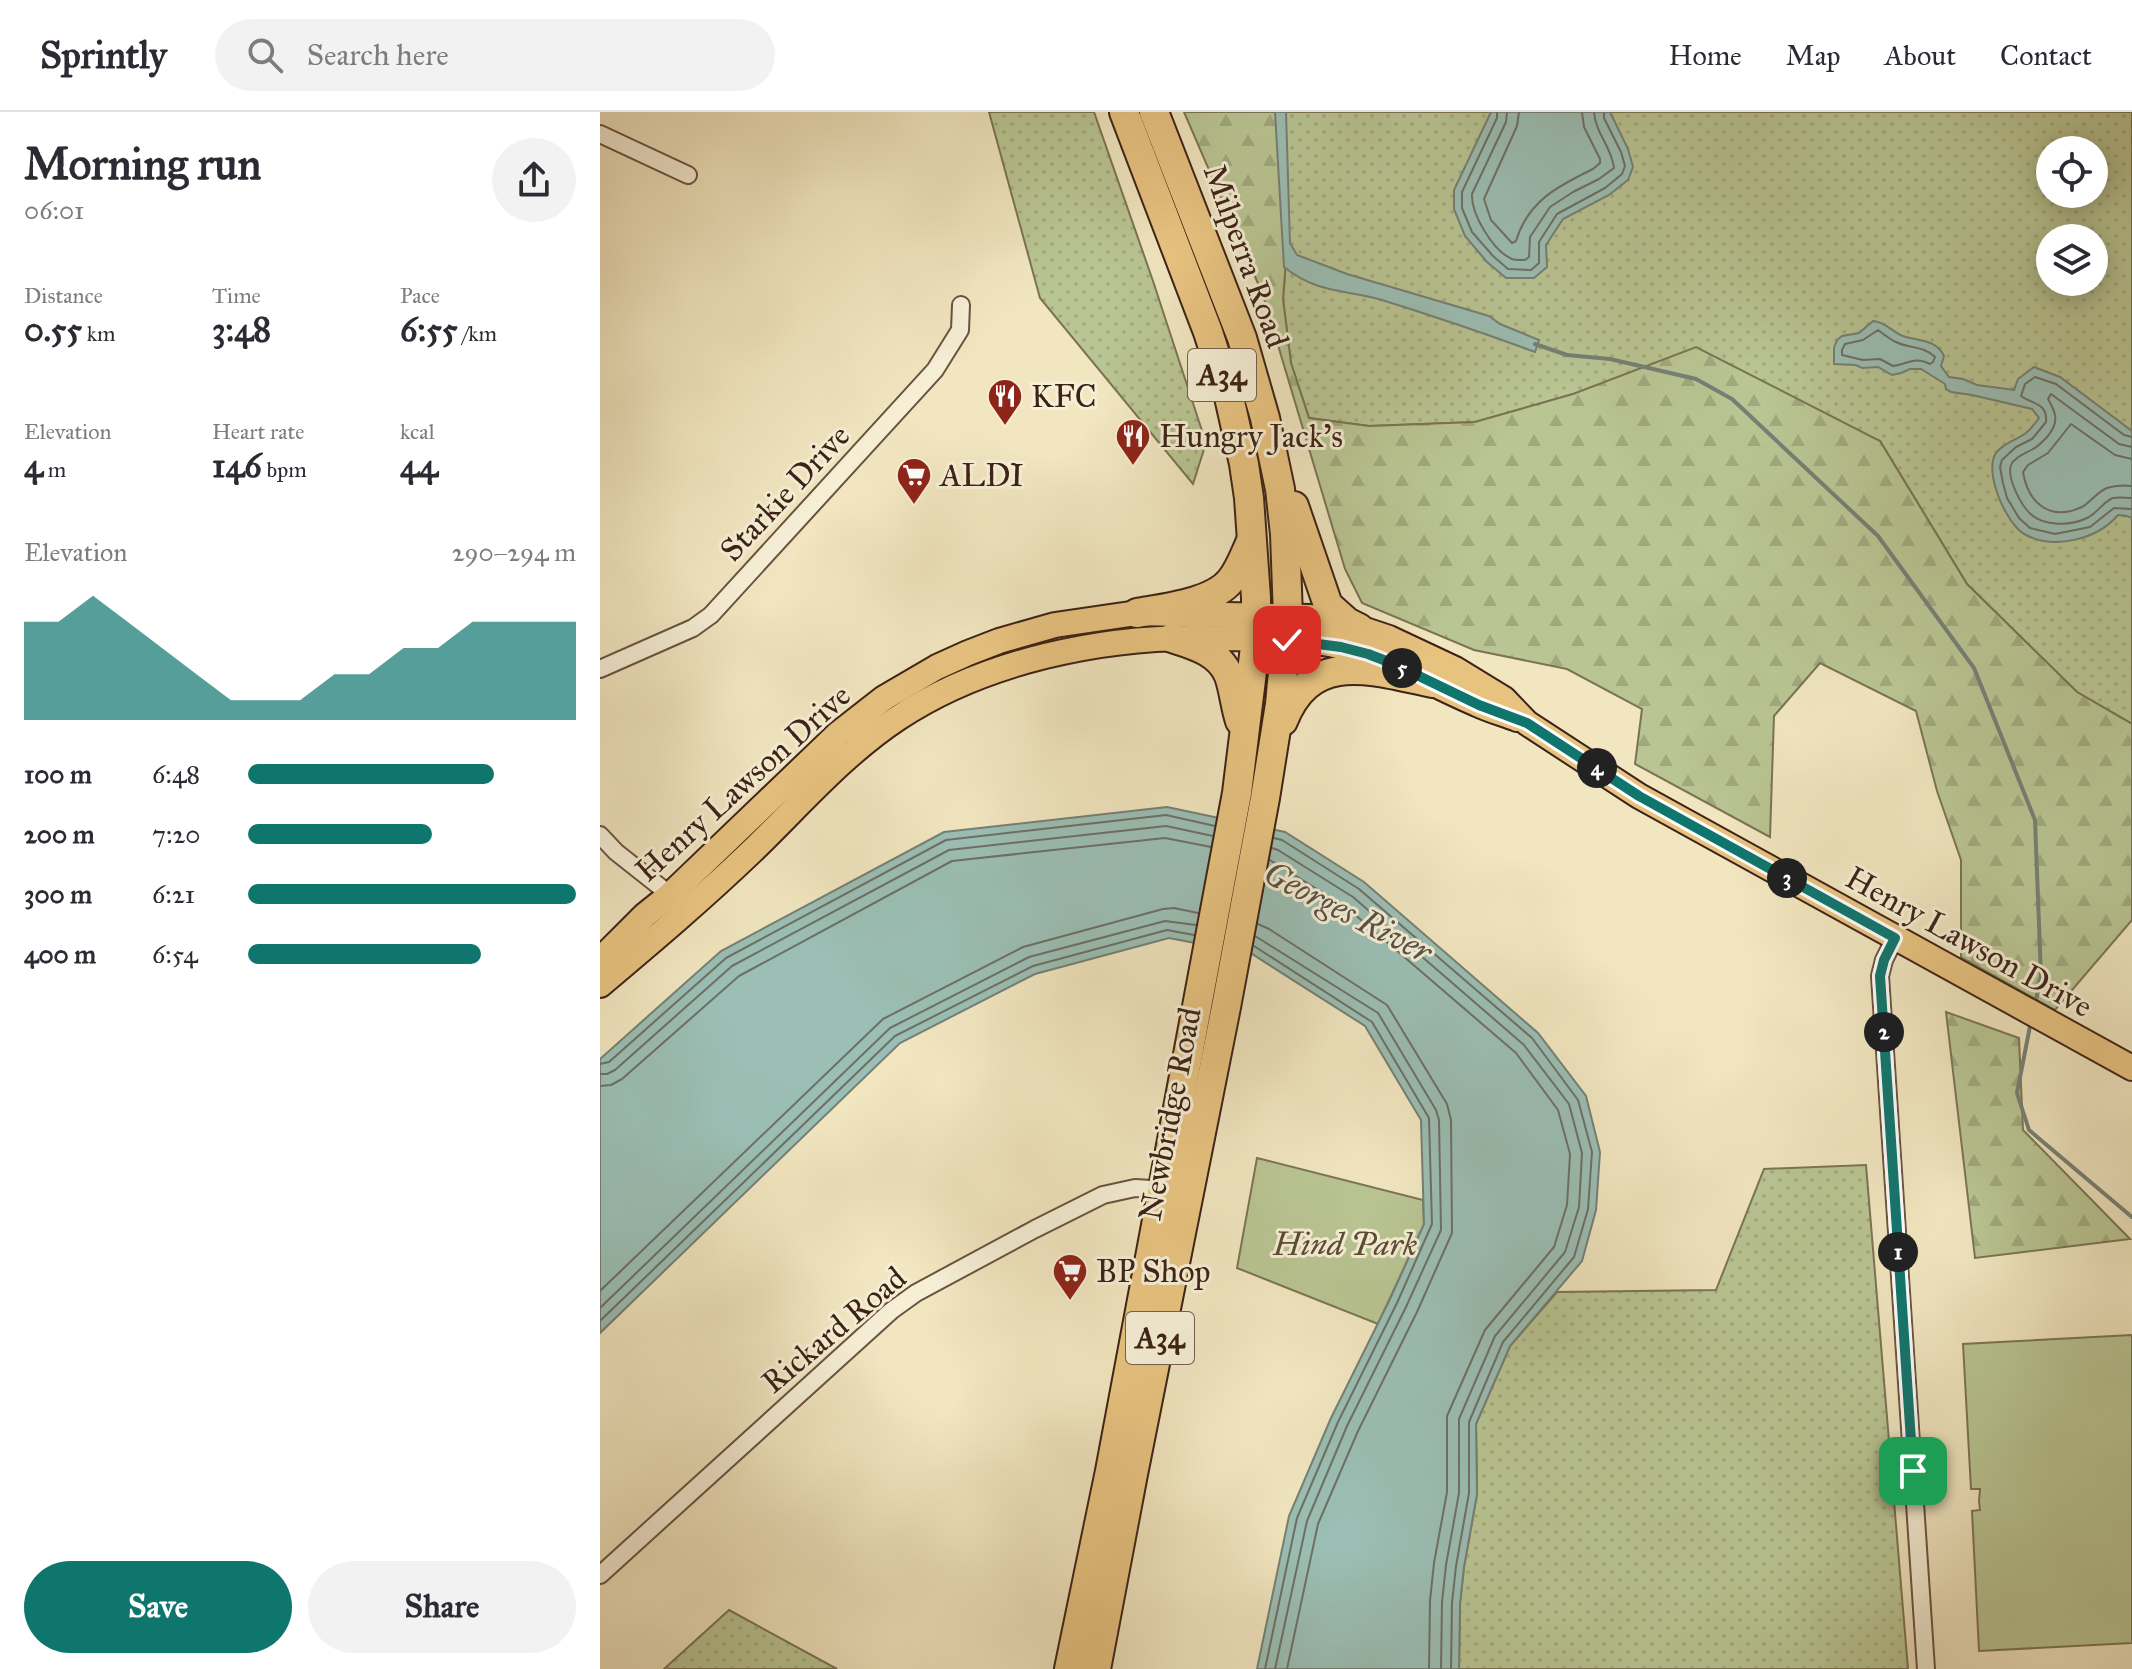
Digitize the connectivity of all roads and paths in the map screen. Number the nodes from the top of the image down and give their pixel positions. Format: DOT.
graph roads {
  1 [pos="1124,112"];
  2 [pos="1154,112"];
  3 [pos="600,134"];
  4 [pos="688,175"];
  5 [pos="961,305"];
  6 [pos="1265,418"];
  7 [pos="1253,537"];
  8 [pos="1137,613"];
  9 [pos="1256,628"];
  10 [pos="1287,628"];
  11 [pos="1359,628"];
  12 [pos="1172,638"];
  13 [pos="600,669"];
  14 [pos="1433,683"];
  15 [pos="1527,723"];
  16 [pos="1245,737"];
  17 [pos="1273,748"];
  18 [pos="1251,796"];
  19 [pos="600,835"];
  20 [pos="679,902"];
  21 [pos="1895,938"];
  22 [pos="600,960"];
  23 [pos="600,985"];
  24 [pos="2099,1050"];
  25 [pos="2132,1058"];
  26 [pos="2132,1068"];
  27 [pos="1176,1190"];
  28 [pos="600,1575"];
  29 [pos="1069,1669"];
  30 [pos="1096,1669"];
  31 [pos="1926,1669"];
  1 -- 7 [label="highway, Milperra Road / A34"];
  2 -- 6 [label="highway, Milperra Road / A34"];
  3 -- 4 [label="street"];
  5 -- 13 [label="street, Starkie Drive"];
  6 -- 10 [label="highway, Milperra Road / A34"];
  6 -- 11 [label="highway"];
  7 -- 8 [label="highway"];
  7 -- 9 [label="highway, Milperra Road / A34"];
  8 -- 9 [label="main road, Henry Lawson Drive"];
  8 -- 20 [label="main road, Henry Lawson Drive"];
  9 -- 10 [label="main road, Henry Lawson Drive"];
  9 -- 12 [label="main road, Henry Lawson Drive"];
  9 -- 16 [label="highway, Newbridge Road / A34"];
  10 -- 11 [label="main road, Henry Lawson Drive"];
  10 -- 14 [label="main road, Henry Lawson Drive"];
  10 -- 17 [label="highway, Newbridge Road / A34"];
  11 -- 15 [label="main road, Henry Lawson Drive"];
  12 -- 16 [label="highway"];
  12 -- 20 [label="main road, Henry Lawson Drive"];
  14 -- 15 [label="main road, Henry Lawson Drive"];
  14 -- 17 [label="highway"];
  15 -- 21 [label="main road, Henry Lawson Drive"];
  16 -- 18 [label="highway, Newbridge Road / A34"];
  17 -- 18 [label="highway, Newbridge Road / A34"];
  18 -- 27 [label="highway, Newbridge Road / A34"];
  19 -- 20 [label="street"];
  20 -- 22 [label="main road, Henry Lawson Drive"];
  20 -- 23 [label="main road, Henry Lawson Drive"];
  21 -- 24 [label="main road, Henry Lawson Drive"];
  21 -- 31 [label="street"];
  24 -- 25 [label="street"];
  24 -- 26 [label="main road, Henry Lawson Drive"];
  27 -- 28 [label="street, Rickard Road"];
  27 -- 29 [label="highway, Newbridge Road / A34"];
  27 -- 30 [label="highway, Newbridge Road / A34"];
}
